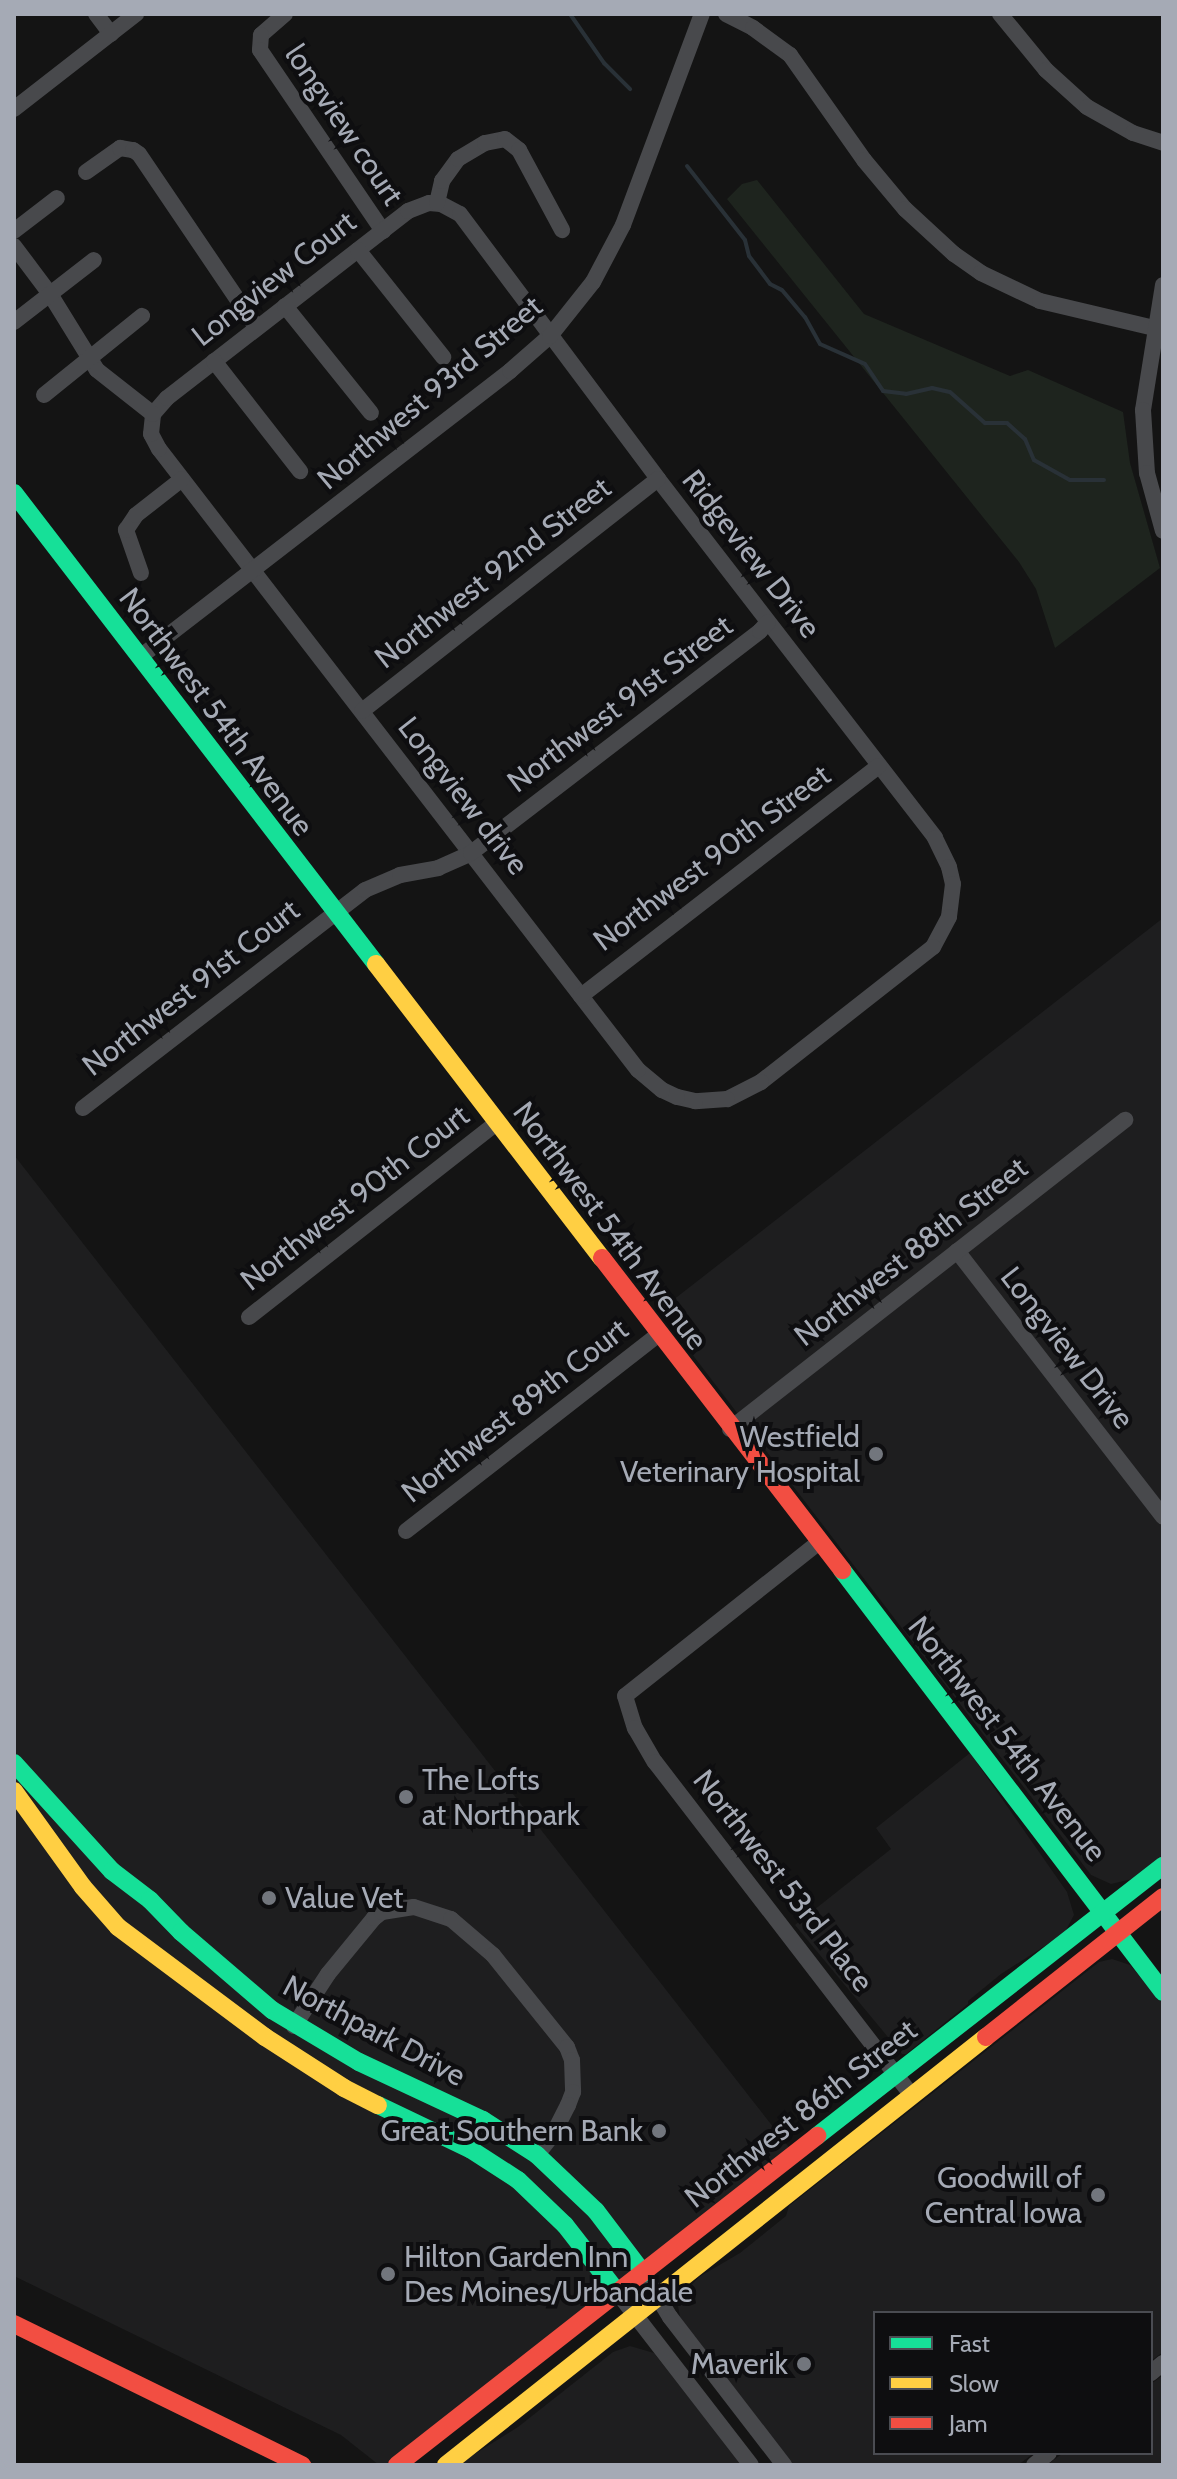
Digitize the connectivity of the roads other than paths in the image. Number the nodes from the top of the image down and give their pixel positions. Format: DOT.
graph roads {
  1 [pos="96,14"];
  2 [pos="136,14"];
  3 [pos="285,14"];
  4 [pos="702,14"];
  5 [pos="726,14"];
  6 [pos="1000,14"];
  7 [pos="111,34"];
  8 [pos="14,109"];
  9 [pos="1163,143"];
  10 [pos="86,172"];
  11 [pos="57,198"];
  12 [pos="437,203"];
  13 [pos="562,230"];
  14 [pos="14,231"];
  15 [pos="383,231"];
  16 [pos="14,246"];
  17 [pos="358,250"];
  18 [pos="94,260"];
  19 [pos="1163,285"];
  20 [pos="50,294"];
  21 [pos="285,306"];
  22 [pos="142,316"];
  23 [pos="14,322"];
  24 [pos="257,328"];
  25 [pos="1159,330"];
  26 [pos="550,336"];
  27 [pos="443,357"];
  28 [pos="90,359"];
  29 [pos="214,361"];
  30 [pos="44,395"];
  31 [pos="371,413"];
  32 [pos="153,414"];
  33 [pos="300,471"];
  34 [pos="182,479"];
  35 [pos="658,479"];
  36 [pos="14,493"];
  37 [pos="1163,531"];
  38 [pos="254,571"];
  39 [pos="141,573"];
  40 [pos="768,622"];
  41 [pos="140,657"];
  42 [pos="362,711"];
  43 [pos="879,766"];
  44 [pos="471,853"];
  45 [pos="334,912"];
  46 [pos="581,996"];
  47 [pos="761,1082"];
  48 [pos="83,1108"];
  49 [pos="1125,1120"];
  50 [pos="496,1123"];
  51 [pos="957,1251"];
  52 [pos="249,1317"];
  53 [pos="658,1335"];
  54 [pos="730,1429"];
  55 [pos="1163,1517"];
  56 [pos="406,1531"];
  57 [pos="818,1543"];
  58 [pos="14,1763"];
  59 [pos="14,1791"];
  60 [pos="1163,1866"];
  61 [pos="1163,1897"];
  62 [pos="1104,1912"];
  63 [pos="1118,1932"];
  64 [pos="1163,1992"];
  65 [pos="294,2026"];
  66 [pos="898,2074"];
  67 [pos="911,2094"];
  68 [pos="537,2155"];
  69 [pos="643,2273"];
  70 [pos="618,2293"];
  71 [pos="659,2299"];
  72 [pos="636,2317"];
  73 [pos="14,2324"];
  74 [pos="302,2465"];
  75 [pos="397,2465"];
  76 [pos="446,2465"];
  77 [pos="751,2465"];
  78 [pos="784,2465"];
  1 -- 7 [label="street"];
  2 -- 7 [label="street"];
  3 -- 15 [label="street, longview court"];
  4 -- 26 [label="street, Northwest 93rd Street"];
  5 -- 25 [label="street"];
  6 -- 9 [label="street"];
  7 -- 8 [label="street"];
  10 -- 24 [label="street, longview court"];
  11 -- 14 [label="street"];
  12 -- 13 [label="street, longview court"];
  12 -- 15 [label="street, Longview Court"];
  12 -- 26 [label="street, Ridgeview Drive"];
  15 -- 17 [label="street, Longview Court"];
  16 -- 20 [label="street"];
  17 -- 21 [label="street, Longview Court"];
  17 -- 27 [label="street, longview court"];
  18 -- 20 [label="street"];
  19 -- 25 [label="street"];
  20 -- 23 [label="street"];
  20 -- 28 [label="street"];
  21 -- 24 [label="street, Longview Court"];
  21 -- 31 [label="street, longview court"];
  22 -- 28 [label="street"];
  24 -- 29 [label="street, Longview Court"];
  25 -- 37 [label="street"];
  26 -- 35 [label="street, Ridgeview Drive"];
  26 -- 38 [label="street, Northwest 93rd Street"];
  28 -- 30 [label="street"];
  28 -- 32 [label="street"];
  29 -- 32 [label="street, Longview Court"];
  29 -- 33 [label="street, longview court"];
  32 -- 34 [label="street, Longview drive"];
  34 -- 38 [label="street, Longview drive"];
  34 -- 39 [label="street"];
  35 -- 40 [label="street, Ridgeview Drive"];
  35 -- 42 [label="street, Northwest 92nd Street"];
  36 -- 41 [label="main road, Northwest 54th Avenue"];
  38 -- 41 [label="street, Northwest 93rd Street"];
  38 -- 42 [label="street, Longview drive"];
  40 -- 43 [label="street, Ridgeview Drive"];
  40 -- 44 [label="street, Northwest 91st Street"];
  41 -- 45 [label="main road, Northwest 54th Avenue"];
  42 -- 44 [label="street, Longview drive"];
  43 -- 46 [label="street, Northwest 90th Street"];
  43 -- 47 [label="street, Ridgeview Drive"];
  44 -- 45 [label="street, Northwest 91st Street"];
  44 -- 46 [label="street, Longview drive"];
  45 -- 48 [label="street, Northwest 91st Court"];
  45 -- 50 [label="main road, Northwest 54th Avenue"];
  46 -- 47 [label="street, Longview drive"];
  49 -- 51 [label="street, Northwest 88th Street"];
  50 -- 52 [label="street, Northwest 90th Court"];
  50 -- 53 [label="main road, Northwest 54th Avenue"];
  51 -- 54 [label="street, Northwest 88th Street"];
  51 -- 55 [label="street, Longview Drive"];
  53 -- 54 [label="main road, Northwest 54th Avenue"];
  53 -- 56 [label="street, Northwest 89th Court"];
  54 -- 57 [label="main road, Northwest 54th Avenue"];
  57 -- 62 [label="main road, Northwest 54th Avenue"];
  57 -- 66 [label="street, Northwest 53rd Place"];
  58 -- 65 [label="main road, Northpark Drive"];
  59 -- 70 [label="main road, Northpark Drive"];
  60 -- 62 [label="main road, Northwest 86th Street"];
  61 -- 63 [label="main road, Northwest 86th Street"];
  62 -- 63 [label="main road, Northwest 54th Avenue"];
  62 -- 66 [label="main road, Northwest 86th Street"];
  63 -- 64 [label="main road, Northwest 54th Avenue"];
  63 -- 67 [label="main road, Northwest 86th Street"];
  65 -- 68 [label="main road, Northpark Drive"];
  65 -- 68 [label="street"];
  66 -- 67 [label="street, Northwest 53rd Place"];
  66 -- 69 [label="main road, Northwest 86th Street"];
  67 -- 71 [label="main road, Northwest 86th Street"];
  68 -- 69 [label="main road, Northpark Drive"];
  69 -- 70 [label="main road, Northwest 86th Street"];
  69 -- 71 [label="street"];
  70 -- 72 [label="street"];
  70 -- 75 [label="main road, Northwest 86th Street"];
  71 -- 72 [label="main road, Northwest 86th Street"];
  71 -- 78 [label="street"];
  72 -- 76 [label="main road, Northwest 86th Street"];
  72 -- 77 [label="street"];
  73 -- 74 [label="main road"];
}
